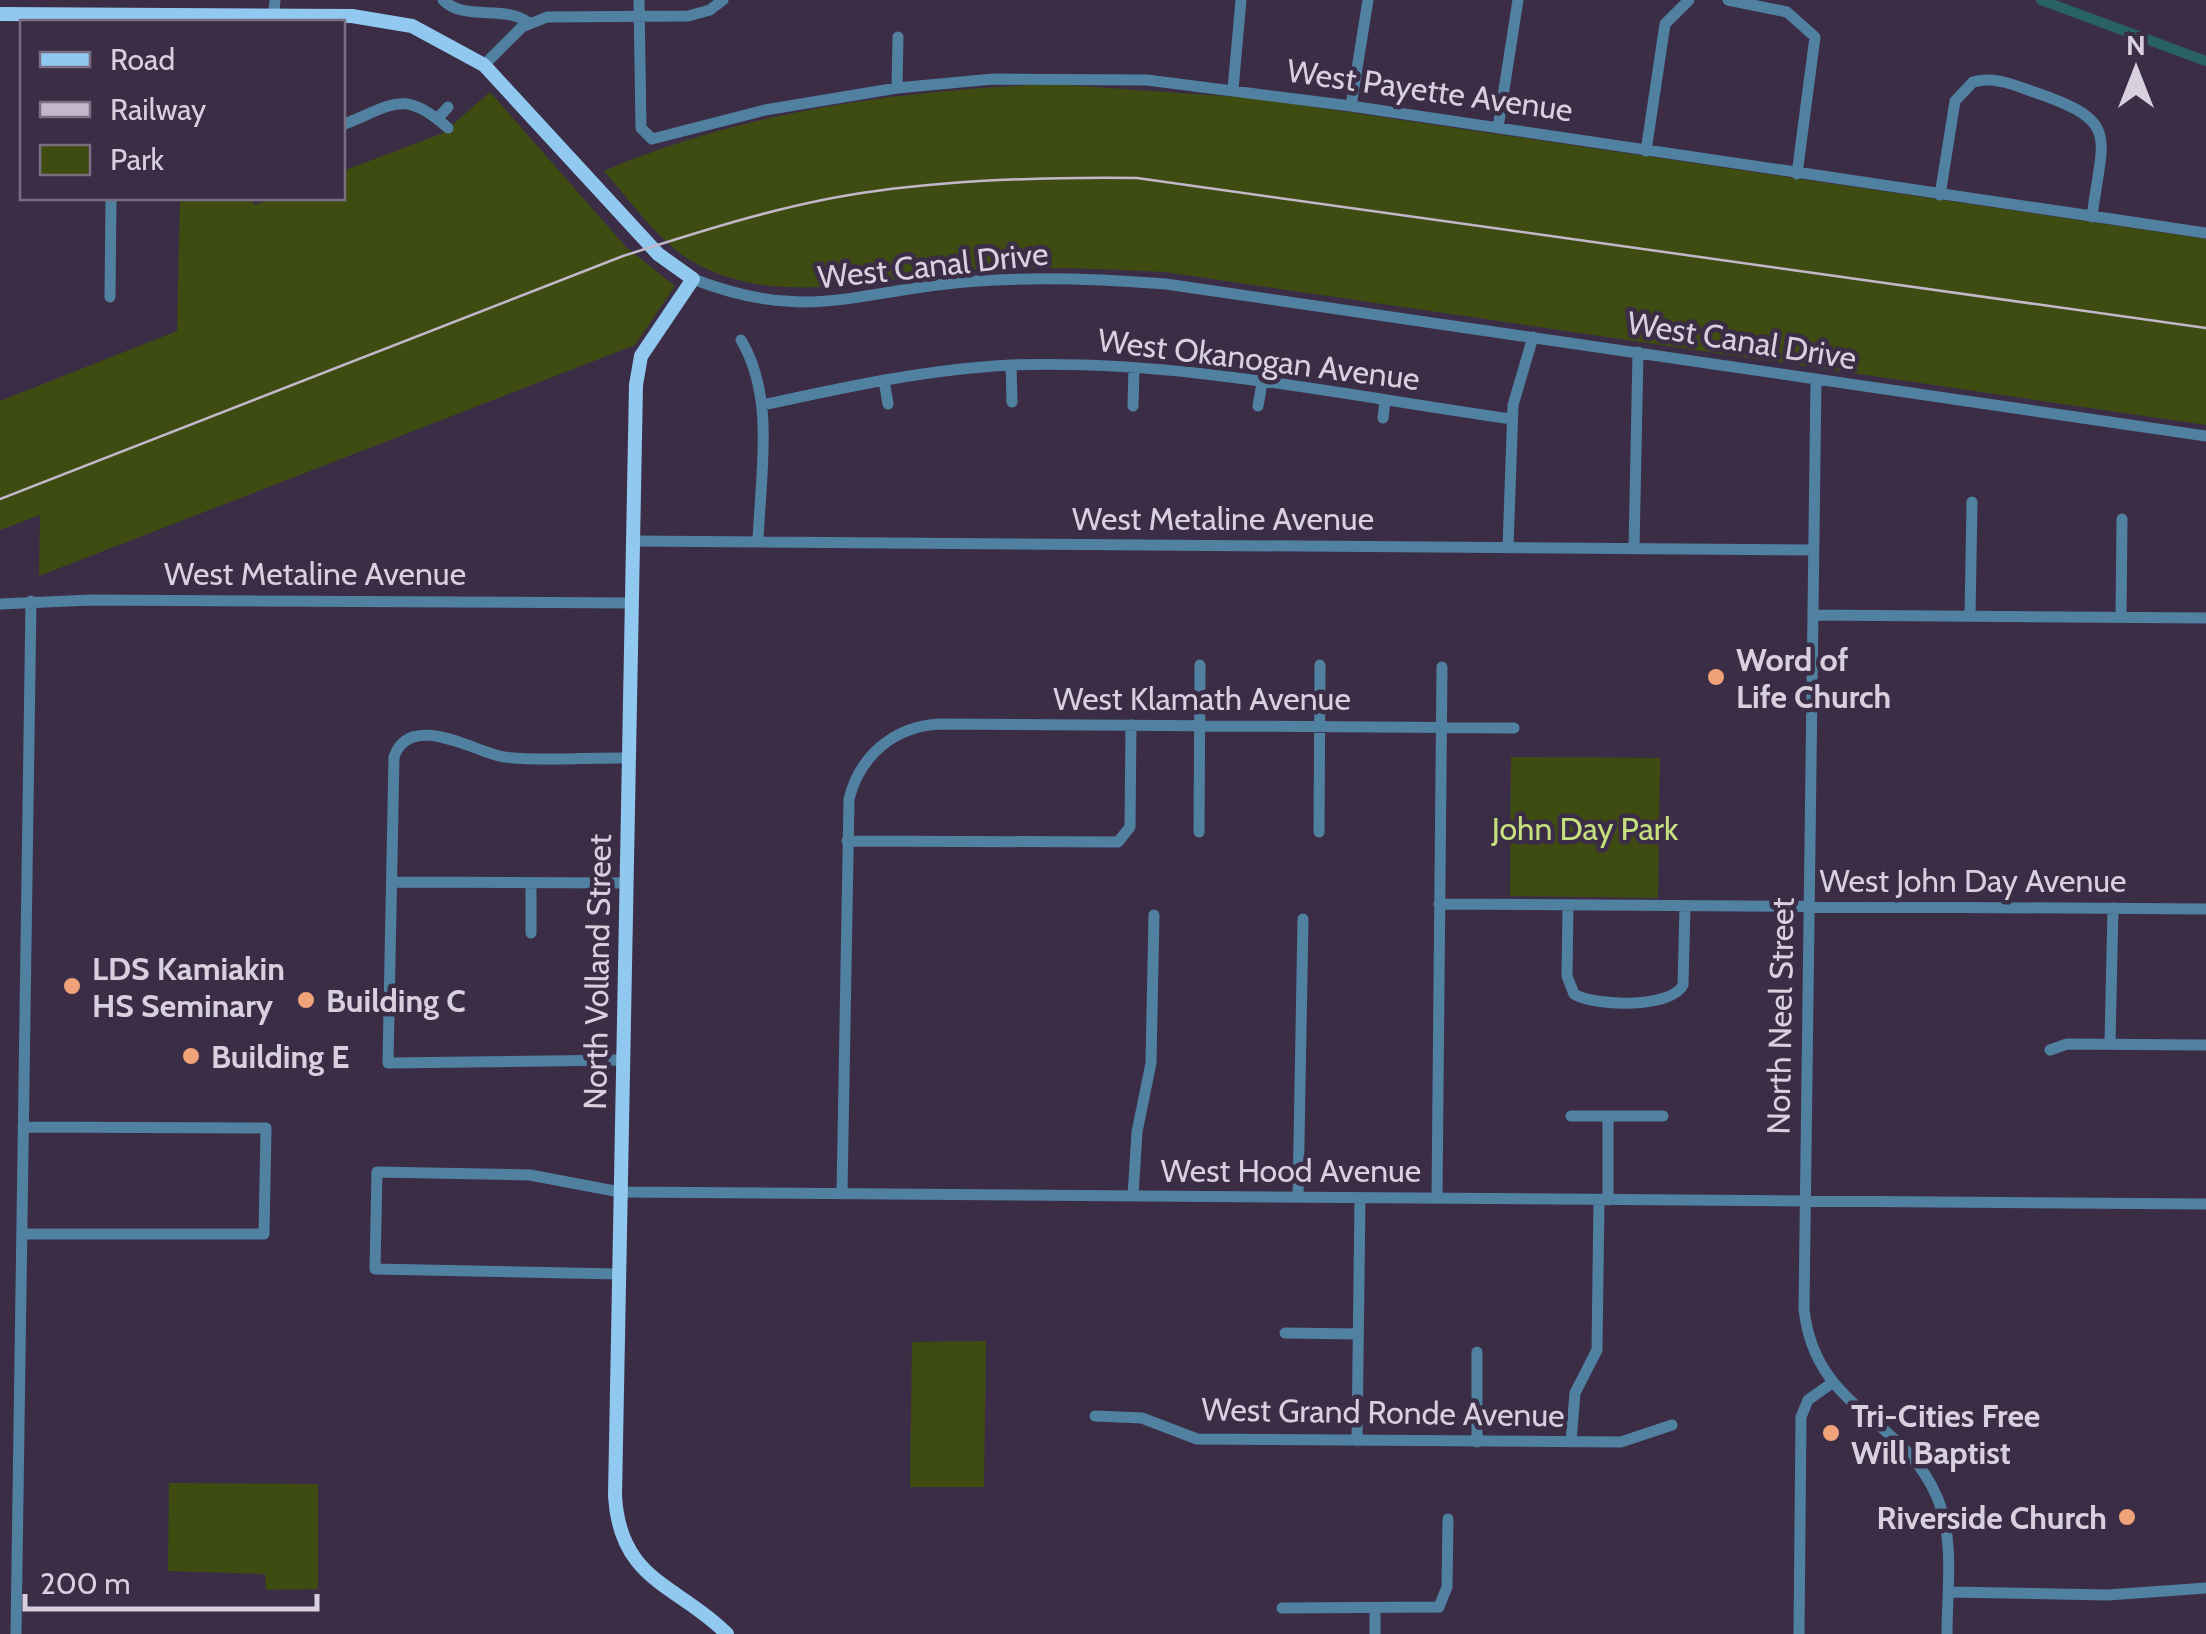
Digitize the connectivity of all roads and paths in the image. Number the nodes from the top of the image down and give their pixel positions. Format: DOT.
graph roads {
  1 [pos="444,0"];
  2 [pos="639,0"];
  3 [pos="723,0"];
  4 [pos="1241,0"];
  5 [pos="1368,0"];
  6 [pos="1518,0"];
  7 [pos="1689,0"];
  8 [pos="1728,0"];
  9 [pos="131,7"];
  10 [pos="274,12"];
  11 [pos="0,14"];
  12 [pos="639,17"];
  13 [pos="114,18"];
  14 [pos="529,22"];
  15 [pos="898,37"];
  16 [pos="484,65"];
  17 [pos="897,88"];
  18 [pos="1233,89"];
  19 [pos="1351,106"];
  20 [pos="448,108"];
  21 [pos="438,118"];
  22 [pos="345,124"];
  23 [pos="448,128"];
  24 [pos="1498,128"];
  25 [pos="1646,151"];
  26 [pos="1797,174"];
  27 [pos="1940,195"];
  28 [pos="111,200"];
  29 [pos="2092,218"];
  30 [pos="2206,233"];
  31 [pos="693,280"];
  32 [pos="110,297"];
  33 [pos="1533,337"];
  34 [pos="741,340"];
  35 [pos="1638,352"];
  36 [pos="1011,366"];
  37 [pos="1134,368"];
  38 [pos="1816,379"];
  39 [pos="884,380"];
  40 [pos="1262,383"];
  41 [pos="1012,402"];
  42 [pos="1385,402"];
  43 [pos="888,404"];
  44 [pos="763,405"];
  45 [pos="1134,406"];
  46 [pos="1258,406"];
  47 [pos="1383,418"];
  48 [pos="1512,420"];
  49 [pos="2206,436"];
  50 [pos="1972,502"];
  51 [pos="2122,519"];
  52 [pos="632,541"];
  53 [pos="758,542"];
  54 [pos="1508,548"];
  55 [pos="1634,549"];
  56 [pos="1813,550"];
  57 [pos="31,600"];
  58 [pos="630,603"];
  59 [pos="0,604"];
  60 [pos="1812,616"];
  61 [pos="1970,616"];
  62 [pos="2121,618"];
  63 [pos="2206,618"];
  64 [pos="1200,664"];
  65 [pos="1320,665"];
  66 [pos="1442,667"];
  67 [pos="1131,725"];
  68 [pos="1199,726"];
  69 [pos="1320,727"];
  70 [pos="1442,727"];
  71 [pos="1514,728"];
  72 [pos="628,758"];
  73 [pos="1198,832"];
  74 [pos="1319,832"];
  75 [pos="848,841"];
  76 [pos="393,882"];
  77 [pos="531,883"];
  78 [pos="626,883"];
  79 [pos="1440,904"];
  80 [pos="1568,905"];
  81 [pos="1685,906"];
  82 [pos="1808,906"];
  83 [pos="2113,908"];
  84 [pos="2206,909"];
  85 [pos="1154,915"];
  86 [pos="1303,918"];
  87 [pos="531,934"];
  88 [pos="2110,1044"];
  89 [pos="2206,1045"];
  90 [pos="2050,1050"];
  91 [pos="622,1060"];
  92 [pos="1572,1116"];
  93 [pos="1608,1116"];
  94 [pos="1663,1116"];
  95 [pos="23,1127"];
  96 [pos="620,1192"];
  97 [pos="842,1194"];
  98 [pos="1133,1196"];
  99 [pos="1298,1197"];
  100 [pos="1360,1198"];
  101 [pos="1436,1198"];
  102 [pos="1604,1200"];
  103 [pos="1804,1201"];
  104 [pos="2206,1204"];
  105 [pos="22,1234"];
  106 [pos="618,1274"];
  107 [pos="1285,1333"];
  108 [pos="1358,1334"];
  109 [pos="1477,1352"];
  110 [pos="1832,1383"];
  111 [pos="1095,1416"];
  112 [pos="1672,1425"];
  113 [pos="1357,1441"];
  114 [pos="1477,1442"];
  115 [pos="1570,1442"];
  116 [pos="1448,1519"];
  117 [pos="2206,1588"];
  118 [pos="1948,1592"];
  119 [pos="1282,1608"];
  120 [pos="1376,1608"];
  121 [pos="16,1634"];
  122 [pos="728,1634"];
  123 [pos="1375,1634"];
  124 [pos="1799,1634"];
  125 [pos="1947,1634"];
  1 -- 14 [label="street"];
  2 -- 12 [label="street"];
  3 -- 12 [label="street"];
  4 -- 18 [label="street"];
  5 -- 19 [label="street"];
  6 -- 24 [label="street"];
  7 -- 25 [label="street"];
  8 -- 26 [label="street"];
  9 -- 10 [label="main road, West Canal Drive"];
  9 -- 13 [label="main road, West Canal Drive"];
  10 -- 16 [label="main road, West Canal Drive"];
  11 -- 13 [label="main road, West Canal Drive"];
  12 -- 14 [label="street"];
  12 -- 17 [label="street, West Payette Avenue"];
  14 -- 16 [label="street"];
  15 -- 17 [label="street"];
  16 -- 31 [label="main road, West Canal Drive"];
  17 -- 18 [label="street, West Payette Avenue"];
  18 -- 19 [label="street, West Payette Avenue"];
  19 -- 24 [label="street, West Payette Avenue"];
  20 -- 21 [label="street"];
  21 -- 22 [label="street"];
  21 -- 23 [label="street"];
  24 -- 25 [label="street, West Payette Avenue"];
  25 -- 26 [label="street, West Payette Avenue"];
  26 -- 27 [label="street, West Payette Avenue"];
  27 -- 29 [label="street, West Payette Avenue"];
  27 -- 29 [label="street"];
  28 -- 32 [label="street"];
  29 -- 30 [label="street, West Payette Avenue"];
  31 -- 33 [label="street, West Canal Drive"];
  31 -- 52 [label="main road, North Volland Street"];
  33 -- 35 [label="street, West Canal Drive"];
  33 -- 48 [label="street"];
  34 -- 44 [label="street"];
  35 -- 38 [label="street, West Canal Drive"];
  35 -- 55 [label="street"];
  36 -- 37 [label="street, West Okanogan Avenue"];
  36 -- 39 [label="street, West Okanogan Avenue"];
  36 -- 41 [label="street"];
  37 -- 40 [label="street, West Okanogan Avenue"];
  37 -- 45 [label="street"];
  38 -- 49 [label="street, West Canal Drive"];
  38 -- 56 [label="street, North Neel Street"];
  39 -- 43 [label="street"];
  39 -- 44 [label="street, West Okanogan Avenue"];
  40 -- 42 [label="street, West Okanogan Avenue"];
  40 -- 46 [label="street"];
  42 -- 47 [label="street"];
  42 -- 48 [label="street, West Okanogan Avenue"];
  44 -- 53 [label="street"];
  48 -- 54 [label="street"];
  50 -- 61 [label="street"];
  51 -- 62 [label="street"];
  52 -- 53 [label="street, West Metaline Avenue"];
  52 -- 58 [label="main road, North Volland Street"];
  53 -- 54 [label="street, West Metaline Avenue"];
  54 -- 55 [label="street, West Metaline Avenue"];
  55 -- 56 [label="street, West Metaline Avenue"];
  56 -- 60 [label="street, North Neel Street"];
  57 -- 58 [label="street, West Metaline Avenue"];
  57 -- 59 [label="street, West Metaline Avenue"];
  57 -- 95 [label="street"];
  58 -- 72 [label="main road, North Volland Street"];
  60 -- 61 [label="street"];
  60 -- 82 [label="street, North Neel Street"];
  61 -- 62 [label="street"];
  62 -- 63 [label="street"];
  64 -- 68 [label="street"];
  65 -- 69 [label="street"];
  66 -- 70 [label="street"];
  67 -- 68 [label="street, West Klamath Avenue"];
  67 -- 75 [label="street, West Klamath Avenue"];
  67 -- 75 [label="street"];
  68 -- 69 [label="street, West Klamath Avenue"];
  68 -- 73 [label="street"];
  69 -- 70 [label="street, West Klamath Avenue"];
  69 -- 74 [label="street"];
  70 -- 71 [label="street, West Klamath Avenue"];
  70 -- 79 [label="street"];
  72 -- 76 [label="street"];
  72 -- 78 [label="main road, North Volland Street"];
  75 -- 97 [label="street"];
  76 -- 77 [label="street"];
  76 -- 91 [label="street"];
  77 -- 78 [label="street"];
  77 -- 87 [label="street"];
  78 -- 91 [label="main road, North Volland Street"];
  79 -- 80 [label="street, West John Day Avenue"];
  79 -- 101 [label="street"];
  80 -- 81 [label="street, West John Day Avenue"];
  80 -- 81 [label="street"];
  81 -- 82 [label="street, West John Day Avenue"];
  82 -- 83 [label="street, West John Day Avenue"];
  82 -- 103 [label="street, North Neel Street"];
  83 -- 84 [label="street, West John Day Avenue"];
  83 -- 88 [label="street"];
  85 -- 98 [label="street"];
  86 -- 99 [label="street"];
  88 -- 89 [label="street"];
  88 -- 90 [label="street"];
  91 -- 96 [label="main road, North Volland Street"];
  92 -- 93 [label="street"];
  93 -- 94 [label="street"];
  93 -- 102 [label="street"];
  95 -- 105 [label="street"];
  95 -- 105 [label="street"];
  96 -- 97 [label="street, West Hood Avenue"];
  96 -- 106 [label="main road, North Volland Street"];
  96 -- 106 [label="street, West Hood Avenue"];
  97 -- 98 [label="street, West Hood Avenue"];
  98 -- 99 [label="street, West Hood Avenue"];
  99 -- 100 [label="street, West Hood Avenue"];
  100 -- 101 [label="street, West Hood Avenue"];
  100 -- 108 [label="street"];
  101 -- 102 [label="street, West Hood Avenue"];
  102 -- 103 [label="street, West Hood Avenue"];
  102 -- 115 [label="street"];
  103 -- 104 [label="street, West Hood Avenue"];
  103 -- 110 [label="street, North Neel Street"];
  105 -- 121 [label="street"];
  106 -- 122 [label="main road, North Volland Street"];
  107 -- 108 [label="street"];
  108 -- 113 [label="street"];
  109 -- 114 [label="street"];
  110 -- 118 [label="street, North Neel Street"];
  110 -- 124 [label="street"];
  111 -- 113 [label="street, West Grand Ronde Avenue"];
  112 -- 115 [label="street, West Grand Ronde Avenue"];
  113 -- 114 [label="street, West Grand Ronde Avenue"];
  114 -- 115 [label="street, West Grand Ronde Avenue"];
  116 -- 120 [label="street"];
  117 -- 118 [label="street"];
  118 -- 125 [label="street, North Neel Street"];
  119 -- 120 [label="street"];
  120 -- 123 [label="street"];
}
